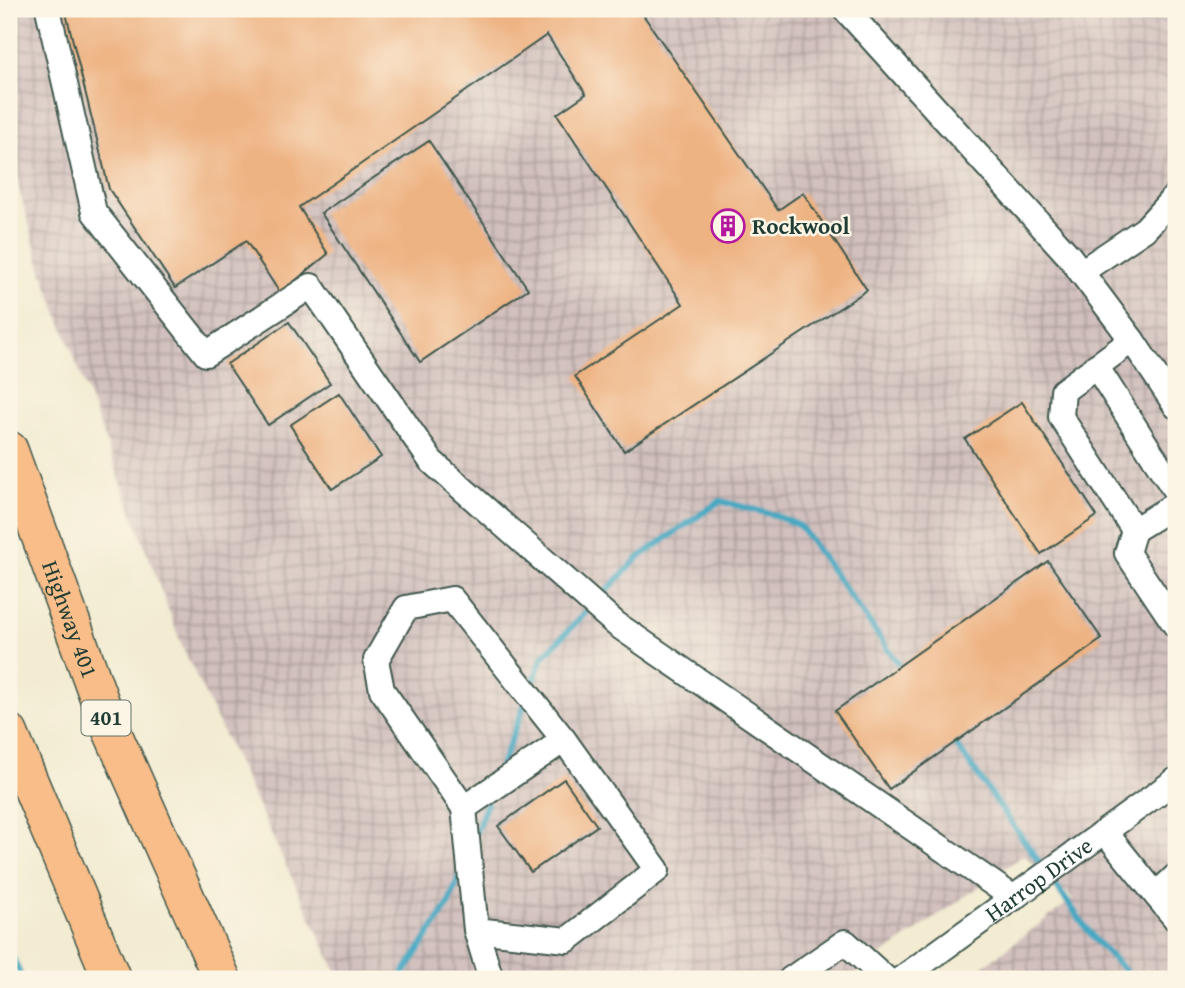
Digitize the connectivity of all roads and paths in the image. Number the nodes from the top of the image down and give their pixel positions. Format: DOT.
graph roads {
  1 [pos="48,9"];
  2 [pos="845,9"];
  3 [pos="1176,195"];
  4 [pos="1081,272"];
  5 [pos="1132,340"];
  6 [pos="1096,366"];
  7 [pos="1176,406"];
  8 [pos="9,450"];
  9 [pos="1176,492"];
  10 [pos="1176,504"];
  11 [pos="1135,530"];
  12 [pos="1176,626"];
  13 [pos="9,733"];
  14 [pos="564,740"];
  15 [pos="1176,780"];
  16 [pos="464,808"];
  17 [pos="1105,832"];
  18 [pos="1176,876"];
  19 [pos="1156,895"];
  20 [pos="1014,898"];
  21 [pos="1176,919"];
  22 [pos="476,930"];
  23 [pos="112,979"];
  24 [pos="222,979"];
  25 [pos="491,979"];
  26 [pos="792,979"];
  27 [pos="886,979"];
  28 [pos="901,979"];
  1 -- 20 [label="street"];
  2 -- 4 [label="street"];
  3 -- 4 [label="street"];
  4 -- 5 [label="street"];
  5 -- 6 [label="street"];
  5 -- 7 [label="street"];
  6 -- 9 [label="street"];
  6 -- 11 [label="street"];
  8 -- 24 [label="highway, Highway 401 / 401"];
  10 -- 11 [label="street"];
  11 -- 12 [label="street"];
  13 -- 23 [label="highway"];
  14 -- 16 [label="street"];
  14 -- 16 [label="street"];
  14 -- 22 [label="street"];
  15 -- 17 [label="street, Harrop Drive"];
  16 -- 22 [label="street"];
  17 -- 19 [label="street"];
  17 -- 20 [label="street, Harrop Drive"];
  18 -- 19 [label="street"];
  19 -- 21 [label="street"];
  20 -- 28 [label="street, Harrop Drive"];
  22 -- 25 [label="street"];
  26 -- 27 [label="street"];
}
